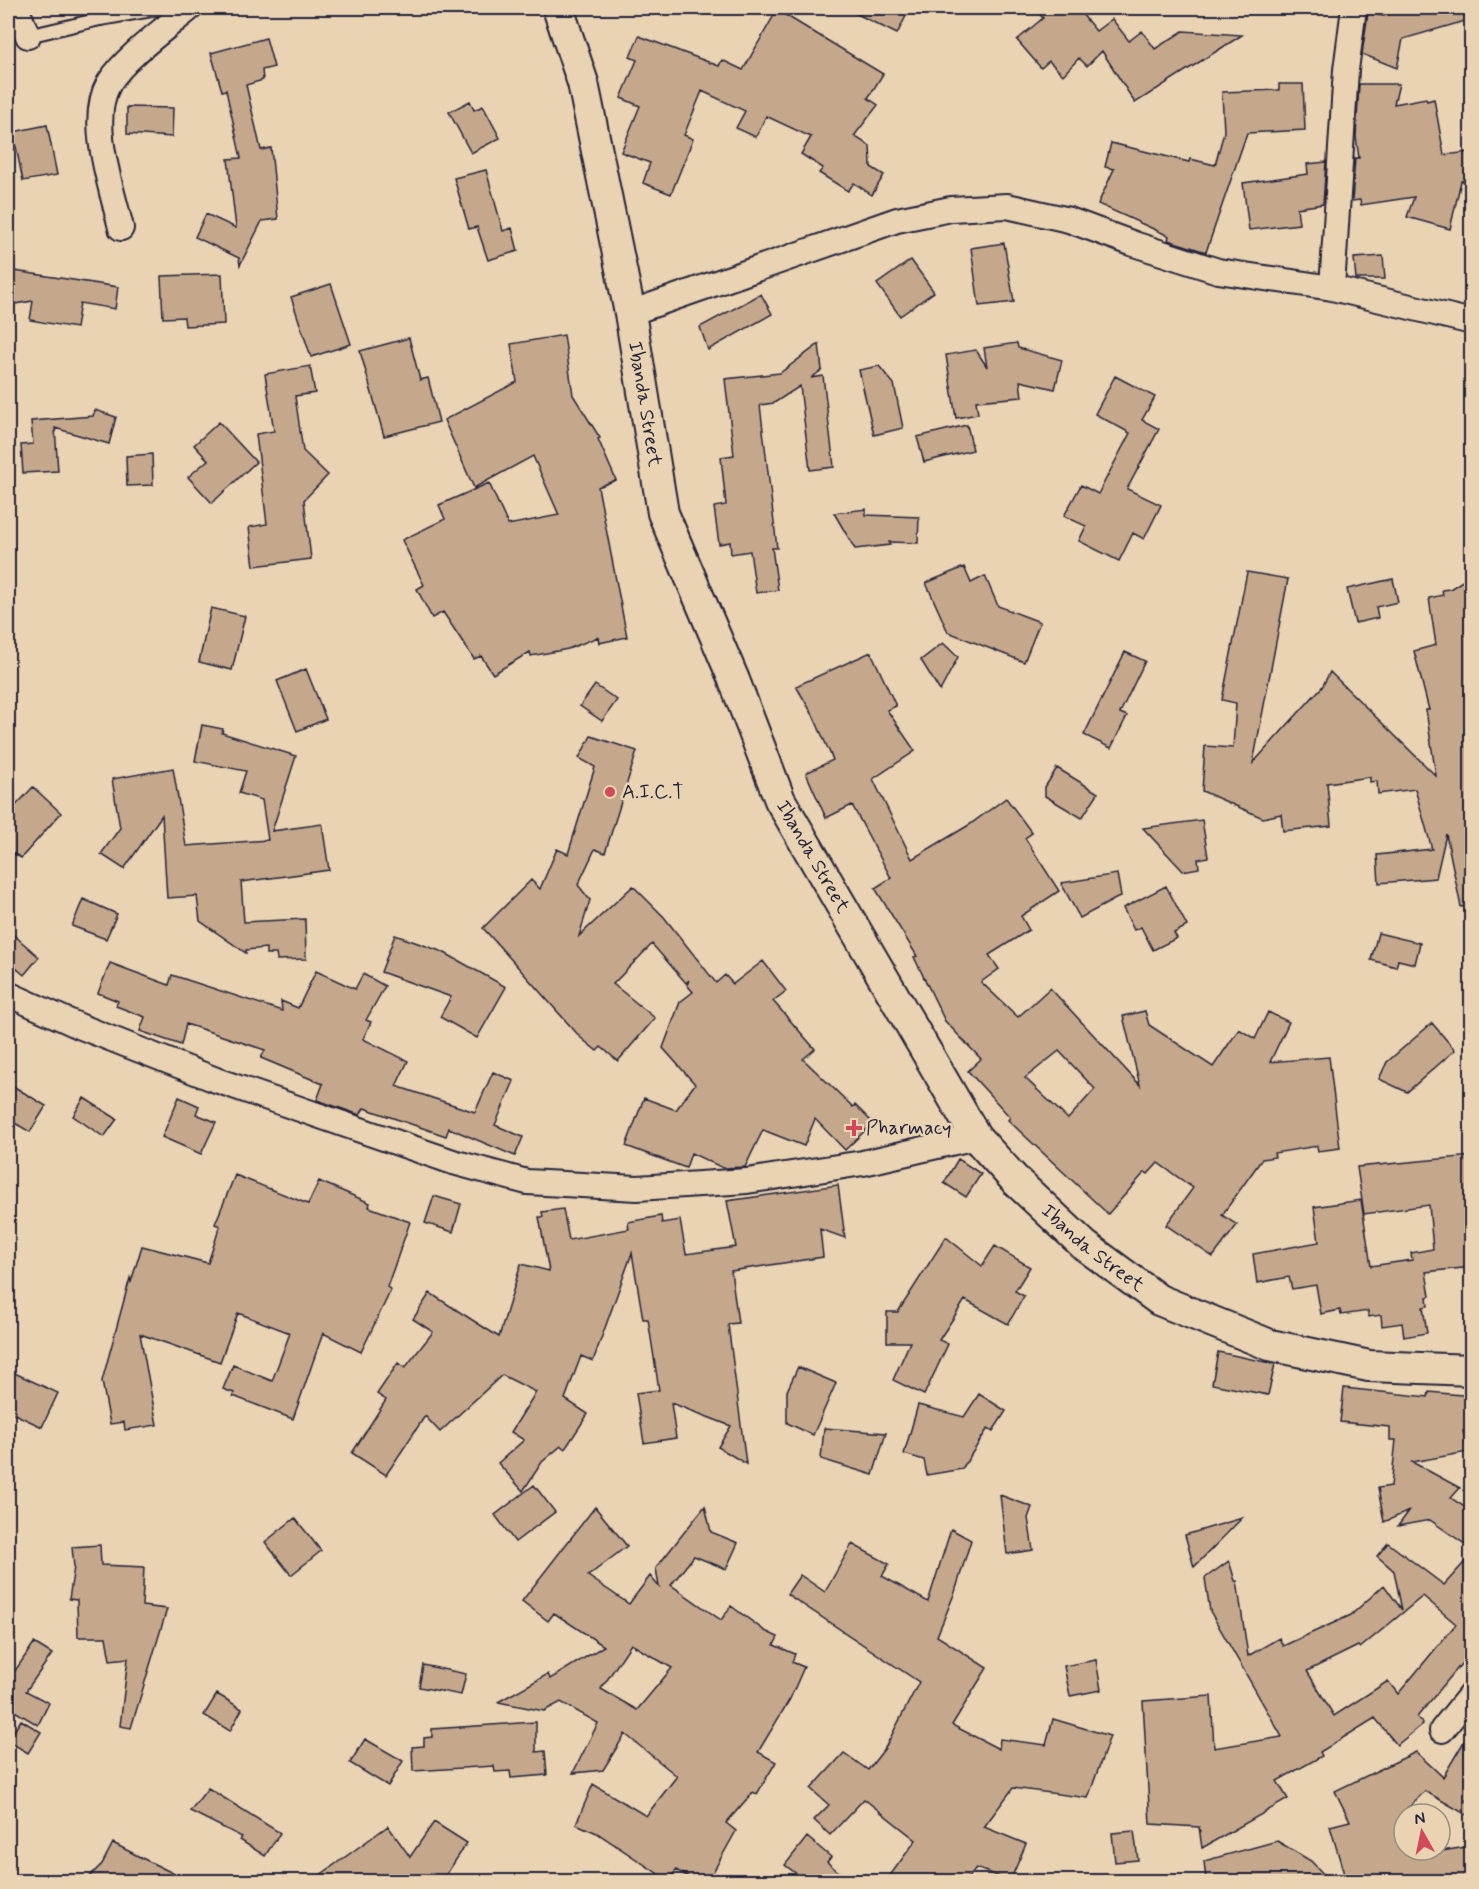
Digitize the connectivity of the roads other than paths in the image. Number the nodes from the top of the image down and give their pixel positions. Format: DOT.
graph roads {
  1 [pos="16,8"];
  2 [pos="163,8"];
  3 [pos="190,8"];
  4 [pos="558,8"];
  5 [pos="1354,8"];
  6 [pos="28,36"];
  7 [pos="121,228"];
  8 [pos="1332,288"];
  9 [pos="630,313"];
  10 [pos="1472,322"];
  11 [pos="8,994"];
  12 [pos="976,1137"];
  13 [pos="1472,1370"];
  14 [pos="1472,1693"];
  15 [pos="1442,1730"];
  1 -- 6 [label="street"];
  2 -- 6 [label="lane"];
  3 -- 7 [label="street"];
  4 -- 9 [label="street, Ibanda Street"];
  5 -- 8 [label="street"];
  8 -- 9 [label="street"];
  8 -- 10 [label="street"];
  9 -- 12 [label="street, Ibanda Street"];
  11 -- 12 [label="street"];
  12 -- 13 [label="street, Ibanda Street"];
  14 -- 15 [label="street"];
}
